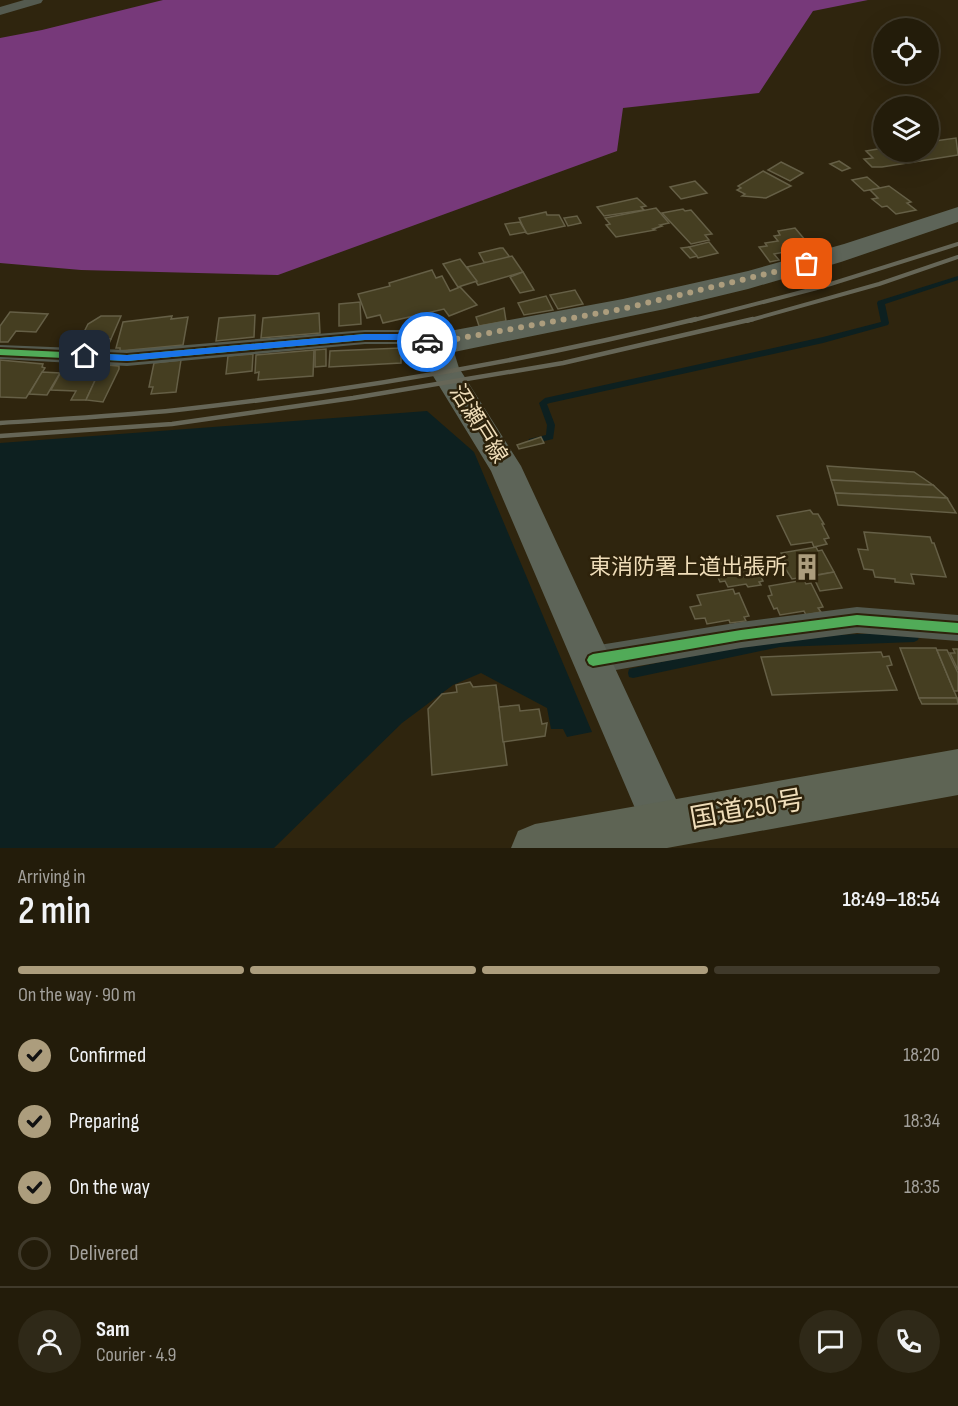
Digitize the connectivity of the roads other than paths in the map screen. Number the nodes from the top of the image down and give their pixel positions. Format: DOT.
graph roads {
  1 [pos="37,0"];
  2 [pos="0,11"];
  3 [pos="958,214"];
  4 [pos="441,346"];
  5 [pos="0,352"];
  6 [pos="958,628"];
  7 [pos="593,660"];
  8 [pos="958,772"];
  9 [pos="665,825"];
  10 [pos="535,848"];
  1 -- 2 [label="street"];
  3 -- 4 [label="main road"];
  4 -- 5 [label="street"];
  4 -- 7 [label="main road, 沼瀬戸線"];
  6 -- 7 [label="street"];
  7 -- 9 [label="main road, 沼瀬戸線"];
  8 -- 9 [label="highway, 国道250号"];
  9 -- 10 [label="highway, 国道250号"];
}
